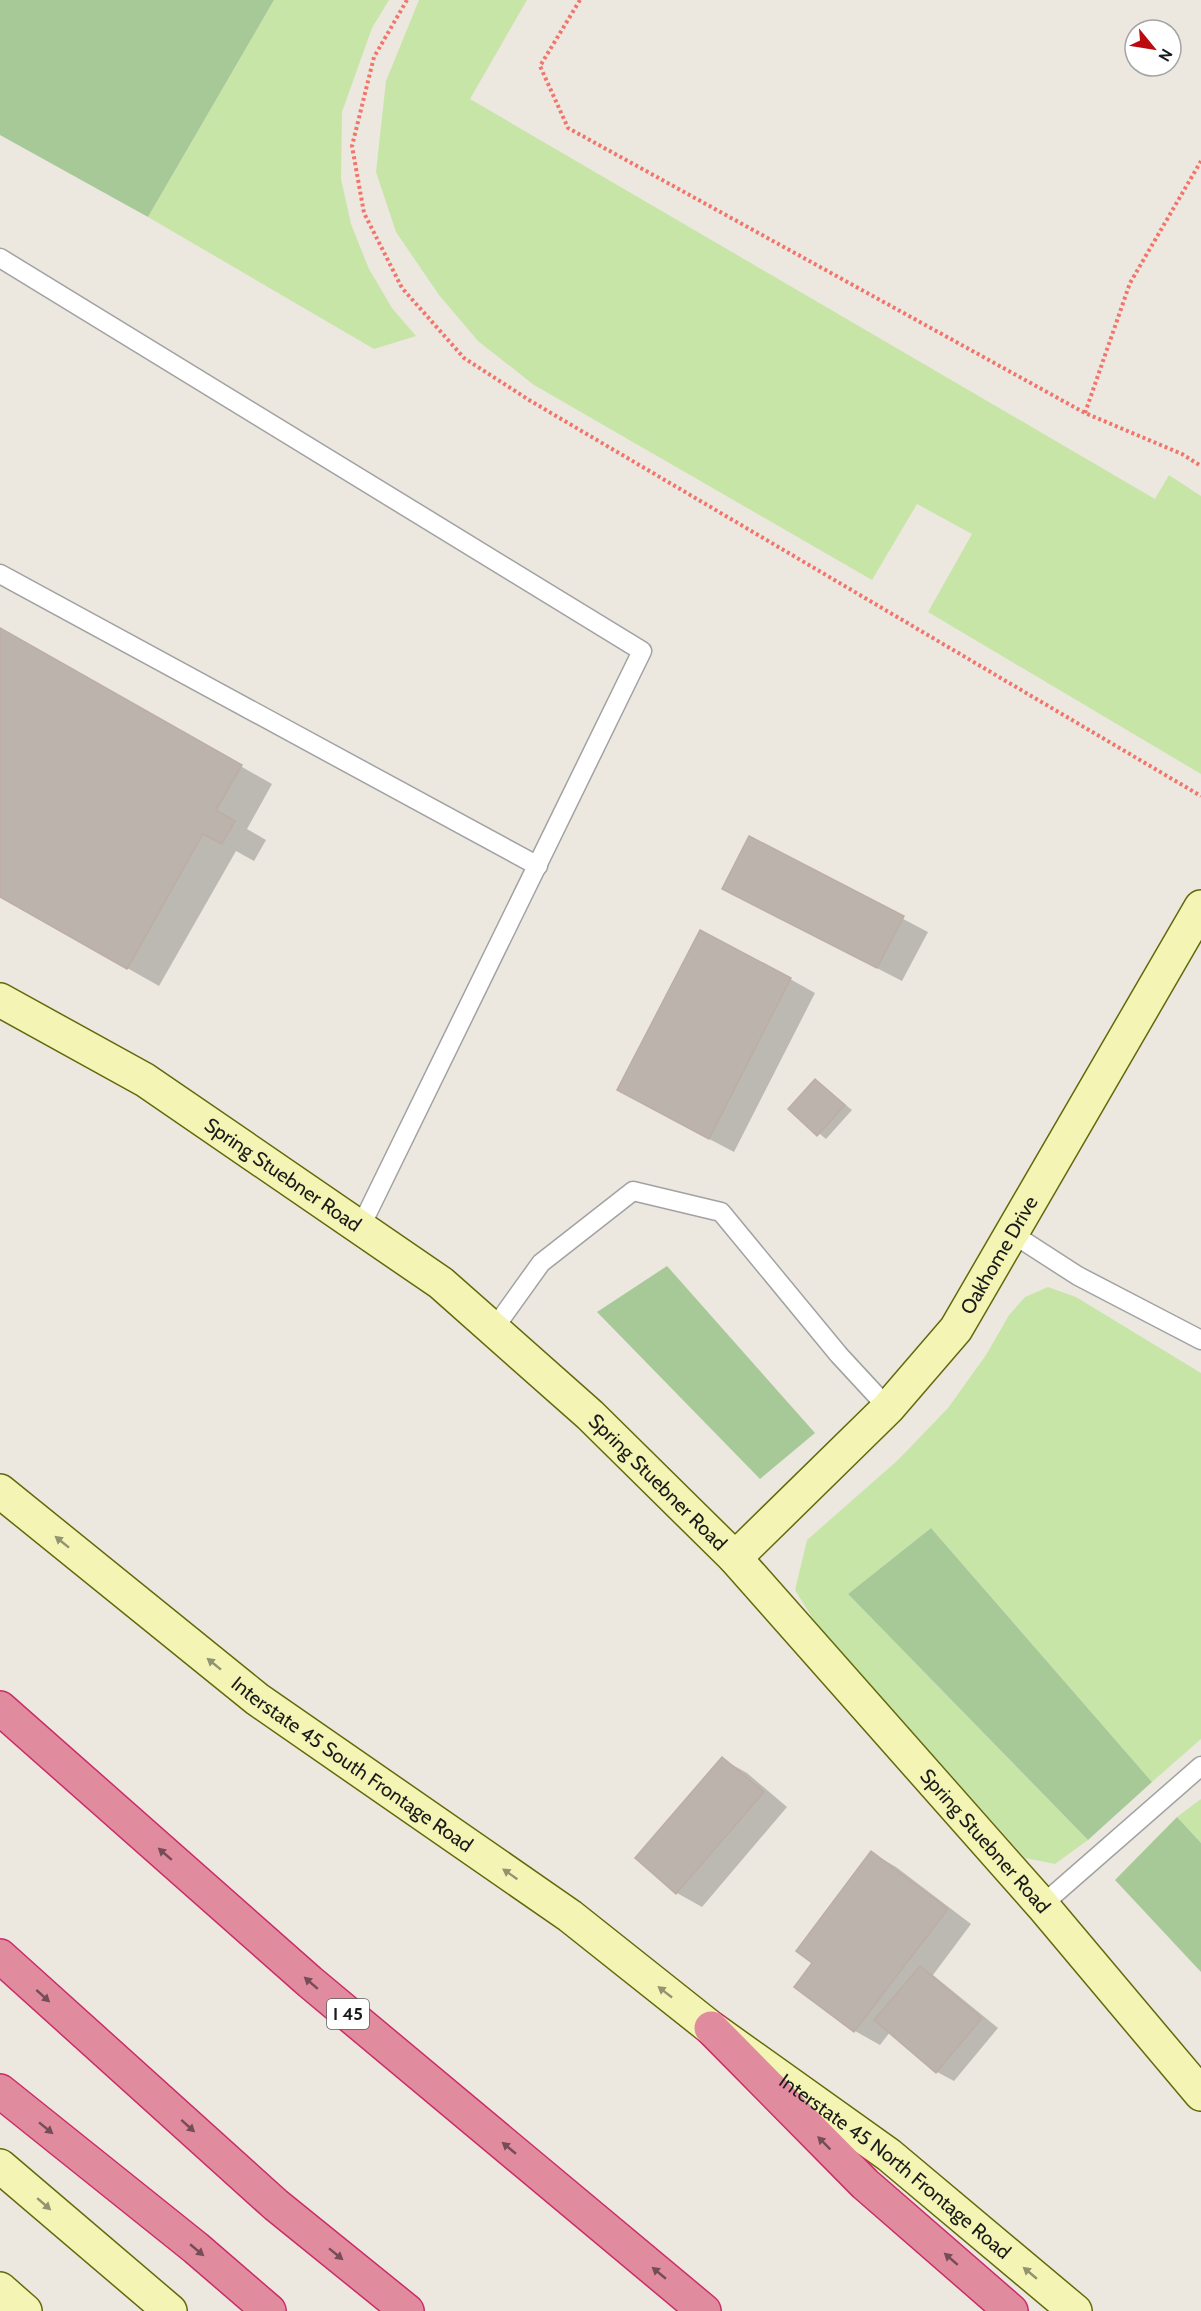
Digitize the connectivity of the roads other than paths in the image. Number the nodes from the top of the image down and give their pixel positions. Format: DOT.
graph roads {
  1 [pos="0,258"];
  2 [pos="0,574"];
  3 [pos="538,866"];
  4 [pos="1201,907"];
  5 [pos="0,1000"];
  6 [pos="360,1228"];
  7 [pos="1013,1234"];
  8 [pos="494,1330"];
  9 [pos="1201,1340"];
  10 [pos="888,1408"];
  11 [pos="0,1491"];
  12 [pos="735,1558"];
  13 [pos="0,1708"];
  14 [pos="1201,1766"];
  15 [pos="1042,1905"];
  16 [pos="0,1956"];
  17 [pos="711,2028"];
  18 [pos="0,2091"];
  19 [pos="1201,2094"];
  20 [pos="0,2166"];
  21 [pos="0,2289"];
  22 [pos="25,2311"];
  23 [pos="170,2311"];
  24 [pos="269,2311"];
  25 [pos="407,2311"];
  26 [pos="704,2311"];
  27 [pos="1011,2311"];
  28 [pos="1075,2311"];
  1 -- 3 [label="lane"];
  2 -- 3 [label="lane"];
  3 -- 6 [label="lane"];
  4 -- 7 [label="main road, Oakhome Drive"];
  5 -- 6 [label="main road, Spring Stuebner Road"];
  6 -- 8 [label="main road, Spring Stuebner Road"];
  7 -- 9 [label="lane"];
  7 -- 10 [label="main road, Oakhome Drive"];
  8 -- 10 [label="lane"];
  8 -- 12 [label="main road, Spring Stuebner Road"];
  10 -- 12 [label="main road, Oakhome Drive"];
  17 -- 11 [label="main road, Interstate 45 South Frontage Road, one-way"];
  12 -- 15 [label="main road, Spring Stuebner Road"];
  26 -- 13 [label="highway, I 45, one-way"];
  14 -- 15 [label="lane"];
  15 -- 19 [label="main road, Spring Stuebner Road"];
  16 -- 25 [label="highway, one-way"];
  27 -- 17 [label="highway, one-way"];
  28 -- 17 [label="main road, Interstate 45 North Frontage Road, one-way"];
  18 -- 24 [label="highway, one-way"];
  20 -- 23 [label="main road, one-way"];
  21 -- 22 [label="main road"];
}
